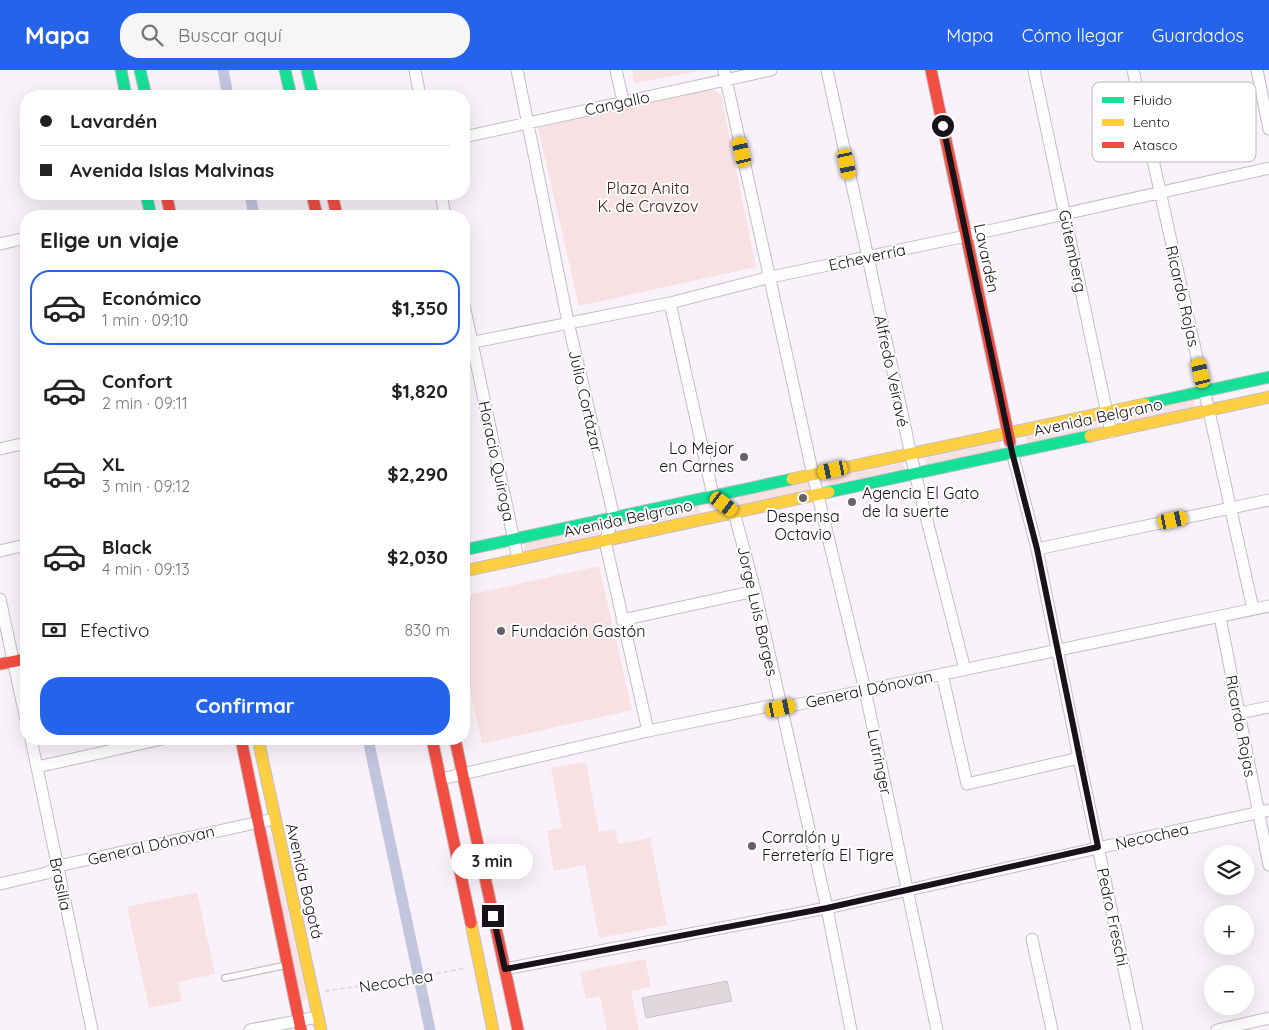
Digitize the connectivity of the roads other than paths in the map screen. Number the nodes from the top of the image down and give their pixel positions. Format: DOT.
graph roads {
  1 [pos="120,70"];
  2 [pos="140,70"];
  3 [pos="285,70"];
  4 [pos="307,70"];
  5 [pos="415,70"];
  6 [pos="516,70"];
  7 [pos="616,70"];
  8 [pos="771,70"];
  9 [pos="827,70"];
  10 [pos="931,70"];
  11 [pos="1034,70"];
  12 [pos="1256,70"];
  13 [pos="725,75"];
  14 [pos="125,90"];
  15 [pos="145,90"];
  16 [pos="290,90"];
  17 [pos="312,90"];
  18 [pos="419,90"];
  19 [pos="622,101"];
  20 [pos="527,124"];
  21 [pos="1269,129"];
  22 [pos="470,136"];
  23 [pos="1153,162"];
  24 [pos="1269,168"];
  25 [pos="1159,191"];
  26 [pos="1066,214"];
  27 [pos="966,236"];
  28 [pos="20,242"];
  29 [pos="0,244"];
  30 [pos="868,257"];
  31 [pos="771,277"];
  32 [pos="670,303"];
  33 [pos="568,322"];
  34 [pos="470,343"];
  35 [pos="470,352"];
  36 [pos="1269,377"];
  37 [pos="1206,391"];
  38 [pos="1269,397"];
  39 [pos="1210,410"];
  40 [pos="1107,411"];
  41 [pos="1111,432"];
  42 [pos="1008,433"];
  43 [pos="20,444"];
  44 [pos="0,449"];
  45 [pos="1012,452"];
  46 [pos="910,454"];
  47 [pos="915,473"];
  48 [pos="813,475"];
  49 [pos="713,495"];
  50 [pos="819,495"];
  51 [pos="1269,500"];
  52 [pos="1231,507"];
  53 [pos="734,512"];
  54 [pos="614,517"];
  55 [pos="514,540"];
  56 [pos="605,541"];
  57 [pos="20,546"];
  58 [pos="470,549"];
  59 [pos="1037,549"];
  60 [pos="0,550"];
  61 [pos="518,559"];
  62 [pos="470,570"];
  63 [pos="755,591"];
  64 [pos="0,599"];
  65 [pos="1269,606"];
  66 [pos="1253,609"];
  67 [pos="1220,617"];
  68 [pos="622,620"];
  69 [pos="1059,651"];
  70 [pos="20,659"];
  71 [pos="13,661"];
  72 [pos="0,664"];
  73 [pos="965,670"];
  74 [pos="942,674"];
  75 [pos="865,690"];
  76 [pos="20,693"];
  77 [pos="1269,707"];
  78 [pos="781,708"];
  79 [pos="1239,713"];
  80 [pos="648,731"];
  81 [pos="32,745"];
  82 [pos="135,745"];
  83 [pos="242,745"];
  84 [pos="259,745"];
  85 [pos="433,745"];
  86 [pos="456,745"];
  87 [pos="1079,758"];
  88 [pos="37,767"];
  89 [pos="463,774"];
  90 [pos="441,778"];
  91 [pos="1264,811"];
  92 [pos="274,819"];
  93 [pos="256,821"];
  94 [pos="1098,847"];
  95 [pos="1269,864"];
  96 [pos="58,866"];
  97 [pos="0,884"];
  98 [pos="908,891"];
  99 [pos="827,908"];
  100 [pos="1032,939"];
  101 [pos="287,965"];
  102 [pos="505,969"];
  103 [pos="225,978"];
  104 [pos="318,1017"];
  105 [pos="1269,1018"];
  106 [pos="300,1025"];
  107 [pos="92,1030"];
  108 [pos="250,1030"];
  109 [pos="321,1030"];
  110 [pos="492,1030"];
  111 [pos="518,1030"];
  112 [pos="851,1030"];
  113 [pos="937,1030"];
  114 [pos="1052,1030"];
  115 [pos="1137,1030"];
  116 [pos="1217,1030"];
  1 -- 14 [label="main road"];
  2 -- 15 [label="main road"];
  3 -- 16 [label="main road"];
  4 -- 17 [label="main road"];
  5 -- 18 [label="street"];
  6 -- 20 [label="street, Julio Cortázar"];
  7 -- 19 [label="street"];
  8 -- 13 [label="street, Cangallo"];
  9 -- 30 [label="street, Alfredo Veiravé"];
  10 -- 27 [label="main road, Lavardén"];
  11 -- 26 [label="street, Gütemberg"];
  12 -- 21 [label="street"];
  13 -- 19 [label="street, Cangallo"];
  13 -- 31 [label="street"];
  19 -- 20 [label="street, Cangallo"];
  20 -- 22 [label="street, Cangallo"];
  20 -- 33 [label="street, Julio Cortázar"];
  23 -- 25 [label="street, Ricardo Rojas"];
  24 -- 25 [label="street, Echeverría"];
  25 -- 26 [label="street, Echeverría"];
  25 -- 37 [label="street, Ricardo Rojas"];
  26 -- 27 [label="street, Echeverría"];
  26 -- 40 [label="street, Gütemberg"];
  27 -- 30 [label="street, Echeverría"];
  27 -- 42 [label="main road, Lavardén"];
  28 -- 29 [label="street"];
  30 -- 31 [label="street, Echeverría"];
  30 -- 46 [label="street, Alfredo Veiravé"];
  31 -- 32 [label="street, Echeverría"];
  31 -- 48 [label="street"];
  32 -- 33 [label="street, Echeverría"];
  32 -- 49 [label="street"];
  33 -- 34 [label="street, Echeverría"];
  33 -- 54 [label="street, Julio Cortázar"];
  35 -- 55 [label="street, Horacio Quiroga"];
  36 -- 37 [label="main road, Avenida Belgrano"];
  37 -- 39 [label="street, Ricardo Rojas"];
  37 -- 40 [label="main road, Avenida Belgrano"];
  38 -- 39 [label="main road, Avenida Belgrano"];
  39 -- 41 [label="main road, Avenida Belgrano"];
  39 -- 52 [label="street, Ricardo Rojas"];
  40 -- 41 [label="street, Gütemberg"];
  40 -- 42 [label="main road, Avenida Belgrano"];
  41 -- 45 [label="main road, Avenida Belgrano"];
  42 -- 45 [label="main road, Lavardén"];
  42 -- 46 [label="main road, Avenida Belgrano"];
  43 -- 44 [label="street"];
  45 -- 47 [label="main road, Avenida Belgrano"];
  45 -- 59 [label="street, Pedro Freschi"];
  46 -- 47 [label="street, Alfredo Veiravé"];
  46 -- 48 [label="main road, Avenida Belgrano"];
  47 -- 50 [label="main road, Avenida Belgrano"];
  47 -- 73 [label="street, Alfredo Veiravé"];
  48 -- 49 [label="main road, Avenida Belgrano"];
  48 -- 50 [label="street"];
  49 -- 53 [label="street"];
  49 -- 54 [label="main road, Avenida Belgrano"];
  50 -- 53 [label="main road, Avenida Belgrano"];
  50 -- 75 [label="street, Lutringer"];
  51 -- 52 [label="street"];
  52 -- 59 [label="street"];
  52 -- 66 [label="street, Ricardo Rojas"];
  53 -- 56 [label="main road, Avenida Belgrano"];
  53 -- 63 [label="street, Jorge Luis Borges"];
  54 -- 55 [label="main road, Avenida Belgrano"];
  54 -- 56 [label="street"];
  55 -- 58 [label="main road, Avenida Belgrano"];
  55 -- 61 [label="street, Horacio Quiroga"];
  56 -- 61 [label="main road, Avenida Belgrano"];
  56 -- 68 [label="street"];
  57 -- 60 [label="street"];
  59 -- 69 [label="street, Pedro Freschi"];
  61 -- 62 [label="main road, Avenida Belgrano"];
  63 -- 68 [label="street"];
  63 -- 78 [label="street, Jorge Luis Borges"];
  64 -- 71 [label="street"];
  65 -- 66 [label="street, General Dónovan"];
  66 -- 67 [label="street, General Dónovan"];
  67 -- 69 [label="street, General Dónovan"];
  67 -- 79 [label="street, Ricardo Rojas"];
  68 -- 80 [label="street"];
  69 -- 73 [label="street, General Dónovan"];
  69 -- 87 [label="street, Pedro Freschi"];
  70 -- 71 [label="main road"];
  71 -- 72 [label="main road"];
  71 -- 76 [label="street"];
  73 -- 74 [label="street, General Dónovan"];
  74 -- 75 [label="street, General Dónovan"];
  74 -- 87 [label="street"];
  75 -- 78 [label="street, General Dónovan"];
  75 -- 98 [label="street, Lutringer"];
  77 -- 79 [label="street"];
  78 -- 80 [label="street, General Dónovan"];
  78 -- 99 [label="street, Jorge Luis Borges"];
  79 -- 91 [label="street, Ricardo Rojas"];
  80 -- 89 [label="street, General Dónovan"];
  81 -- 88 [label="street, Brasilia"];
  82 -- 88 [label="street"];
  83 -- 93 [label="main road"];
  84 -- 92 [label="main road, Avenida Bogotá"];
  85 -- 90 [label="main road"];
  86 -- 89 [label="main road"];
  87 -- 94 [label="street, Pedro Freschi"];
  88 -- 96 [label="street, Brasilia"];
  89 -- 90 [label="street, General Dónovan"];
  89 -- 102 [label="main road"];
  90 -- 110 [label="main road"];
  91 -- 94 [label="street, Necochea"];
  91 -- 95 [label="street, Ricardo Rojas"];
  92 -- 93 [label="street, General Dónovan"];
  92 -- 104 [label="main road, Avenida Bogotá"];
  93 -- 96 [label="street, General Dónovan"];
  93 -- 101 [label="main road"];
  94 -- 98 [label="street, Necochea"];
  94 -- 115 [label="street, Pedro Freschi"];
  96 -- 97 [label="street, General Dónovan"];
  96 -- 107 [label="street, Brasilia"];
  98 -- 99 [label="street, Necochea"];
  98 -- 113 [label="street, Lutringer"];
  99 -- 102 [label="street, Necochea"];
  99 -- 112 [label="street, Jorge Luis Borges"];
  100 -- 114 [label="street"];
  101 -- 103 [label="lane"];
  101 -- 106 [label="main road"];
  102 -- 111 [label="main road"];
  104 -- 106 [label="street"];
  104 -- 109 [label="main road, Avenida Bogotá"];
  105 -- 116 [label="street"];
  106 -- 108 [label="street"];
}
